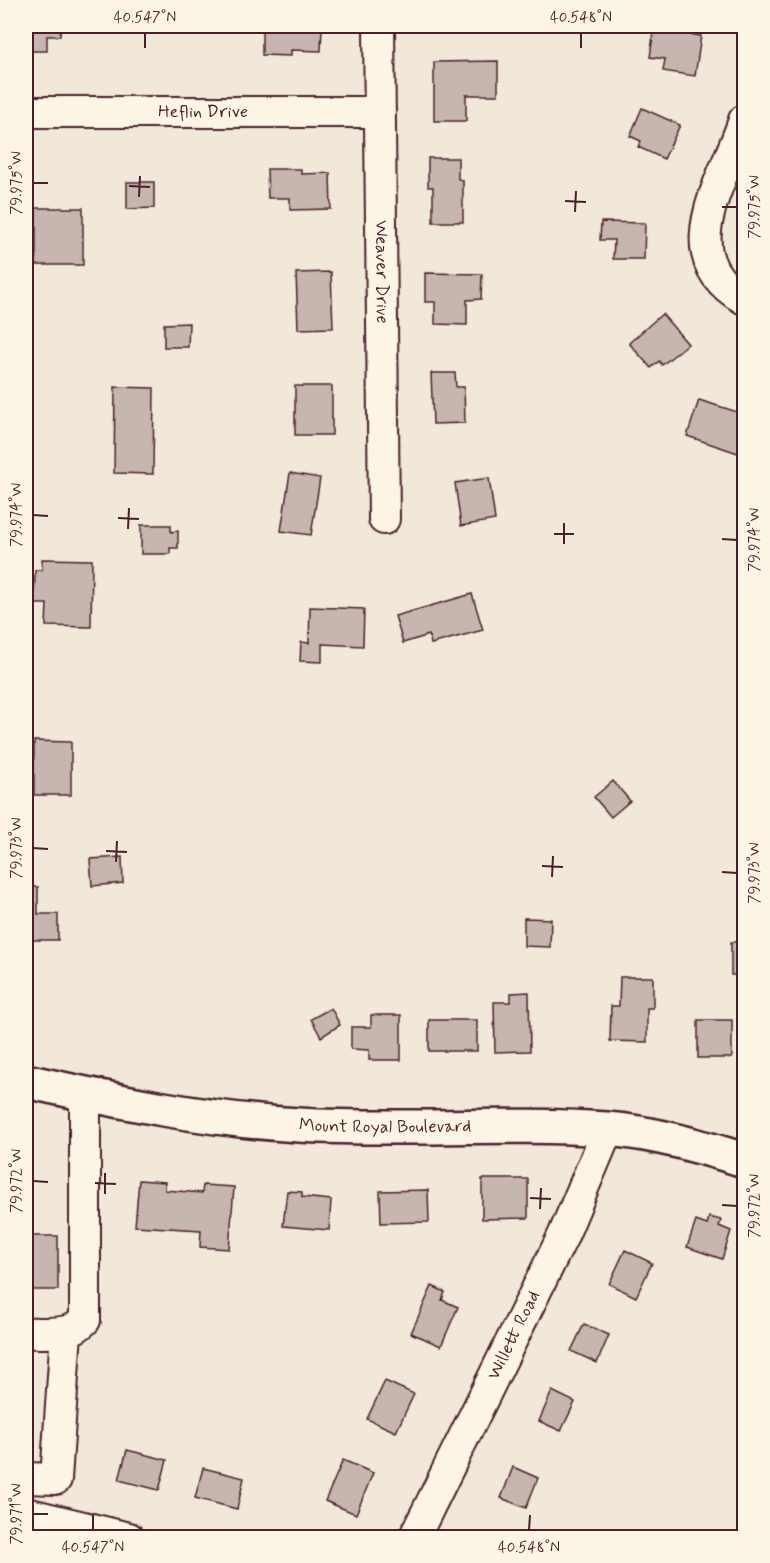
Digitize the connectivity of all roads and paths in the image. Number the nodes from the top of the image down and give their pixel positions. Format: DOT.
graph roads {
  1 [pos="379,26"];
  2 [pos="26,112"];
  3 [pos="380,112"];
  4 [pos="744,120"];
  5 [pos="744,299"];
  6 [pos="384,519"];
  7 [pos="26,1081"];
  8 [pos="85,1094"];
  9 [pos="608,1129"];
  10 [pos="744,1160"];
  11 [pos="66,1332"];
  12 [pos="26,1333"];
  13 [pos="26,1478"];
  14 [pos="26,1513"];
  15 [pos="129,1538"];
  16 [pos="414,1538"];
  1 -- 3 [label="street, Weaver Drive"];
  2 -- 3 [label="street, Heflin Drive"];
  3 -- 6 [label="street, Weaver Drive"];
  4 -- 5 [label="street"];
  7 -- 8 [label="main road, Mount Royal Boulevard"];
  8 -- 9 [label="main road, Mount Royal Boulevard"];
  8 -- 11 [label="street"];
  9 -- 10 [label="main road, Mount Royal Boulevard"];
  9 -- 16 [label="street, Willett Road"];
  11 -- 12 [label="street"];
  11 -- 13 [label="street"];
  14 -- 15 [label="street"];
}
